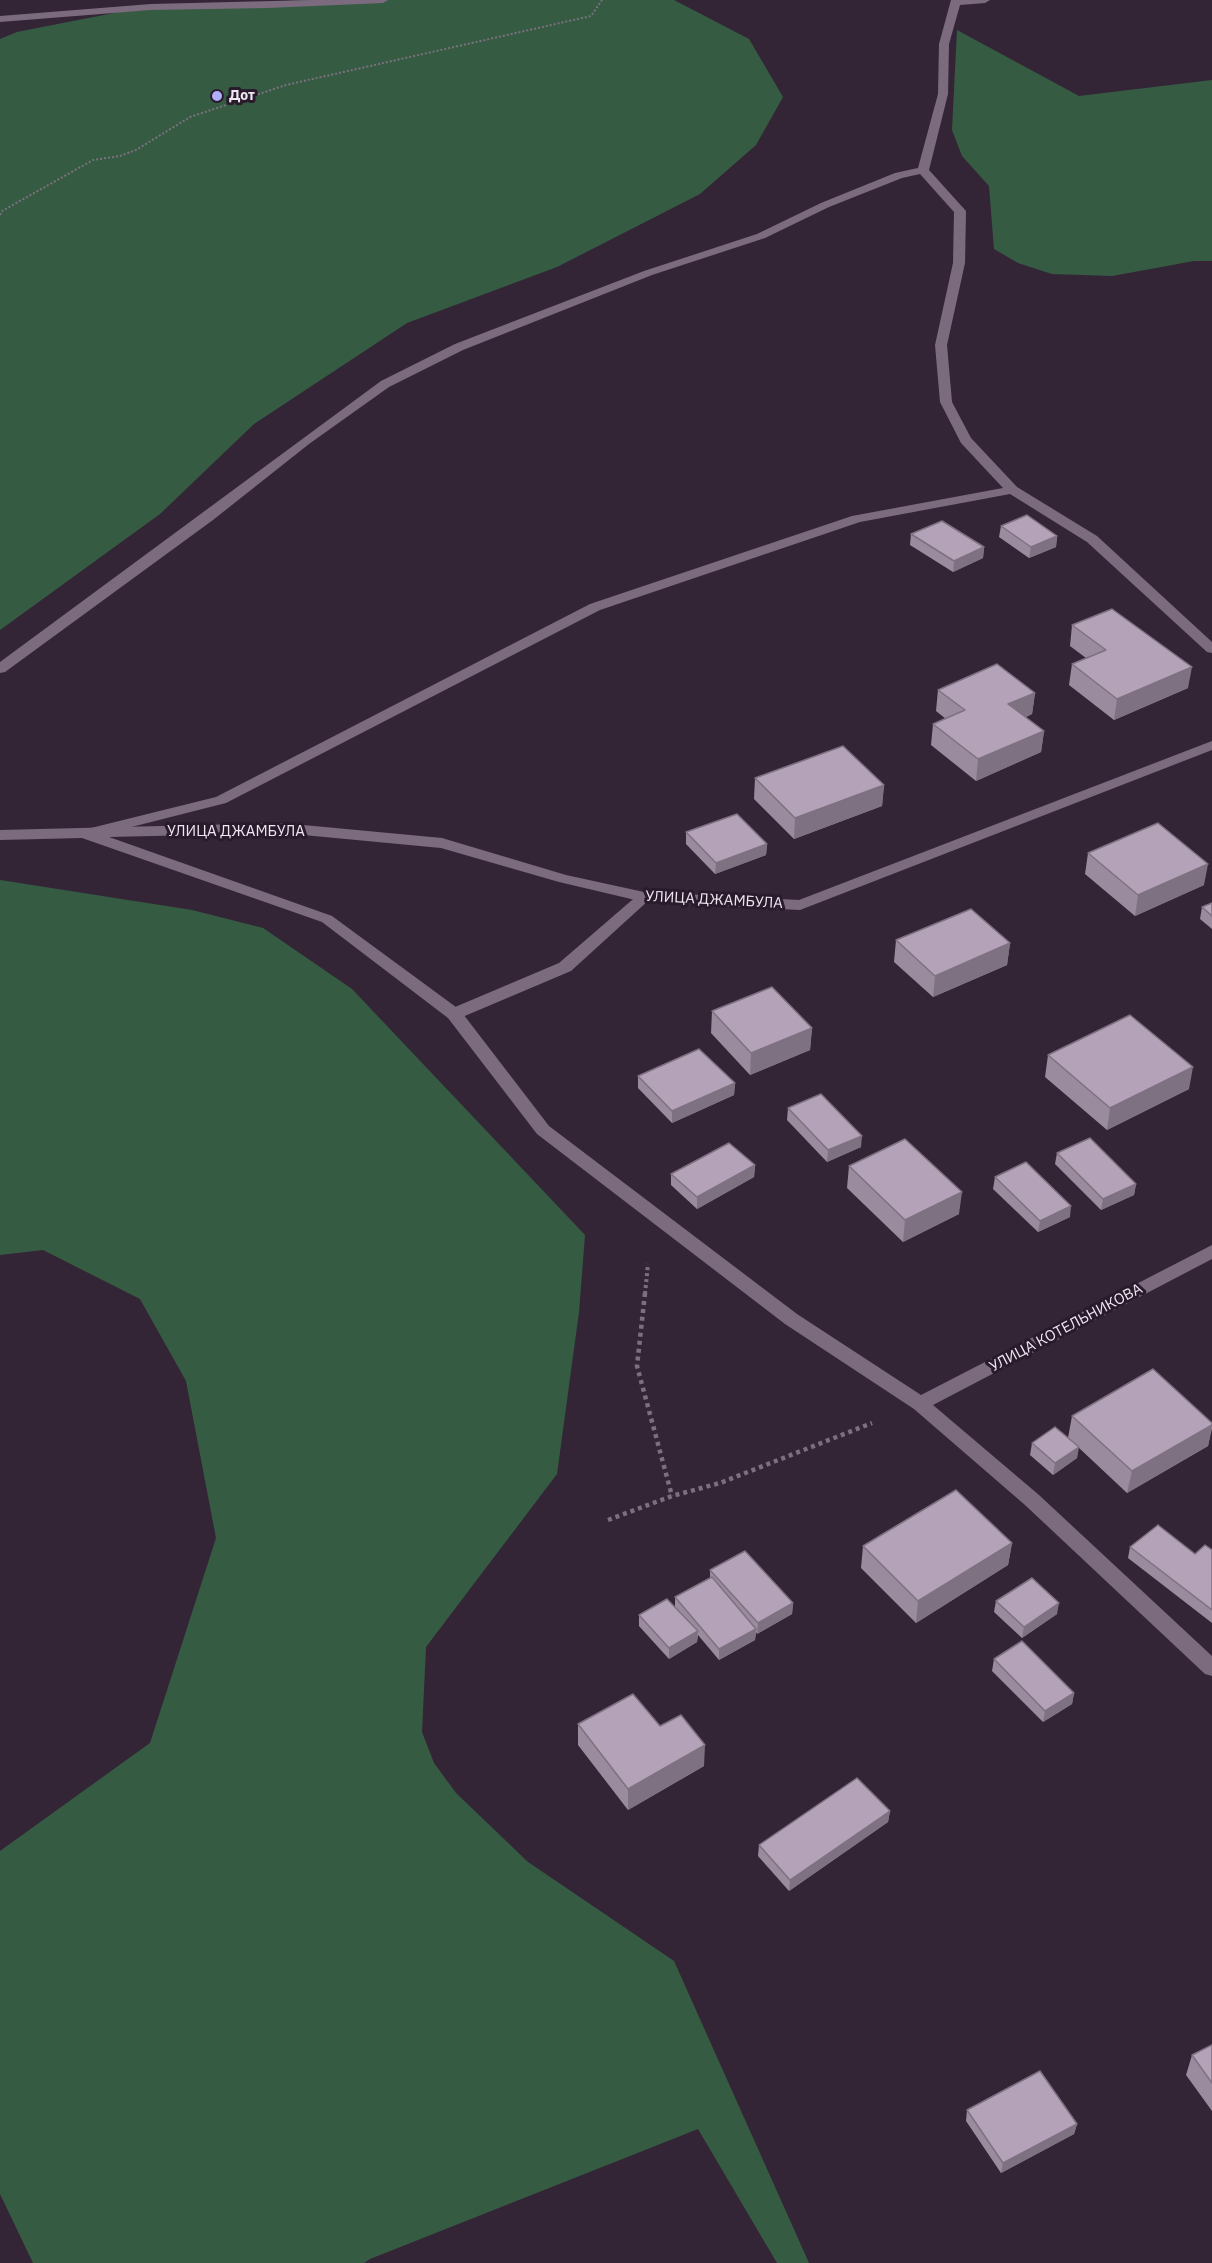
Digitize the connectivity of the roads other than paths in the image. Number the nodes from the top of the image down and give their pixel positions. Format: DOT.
graph roads {
  1 [pos="382,0"];
  2 [pos="985,0"];
  3 [pos="955,1"];
  4 [pos="0,19"];
  5 [pos="923,170"];
  6 [pos="1012,490"];
  7 [pos="1212,649"];
  8 [pos="0,669"];
  9 [pos="1212,745"];
  10 [pos="86,834"];
  11 [pos="0,835"];
  12 [pos="644,897"];
  13 [pos="454,1014"];
  14 [pos="1212,1251"];
  15 [pos="920,1404"];
  16 [pos="1212,1668"];
  1 -- 4 [label="street"];
  2 -- 3 [label="street"];
  3 -- 5 [label="street"];
  5 -- 6 [label="street"];
  5 -- 8 [label="street"];
  6 -- 7 [label="street"];
  6 -- 10 [label="street"];
  9 -- 12 [label="street, УЛИЦА ДЖАМБУЛА"];
  10 -- 11 [label="street"];
  10 -- 12 [label="street, УЛИЦА ДЖАМБУЛА"];
  10 -- 13 [label="street"];
  12 -- 13 [label="street"];
  13 -- 15 [label="street"];
  14 -- 15 [label="street, УЛИЦА КОТЕЛЬНИКОВА"];
  15 -- 16 [label="street"];
}
